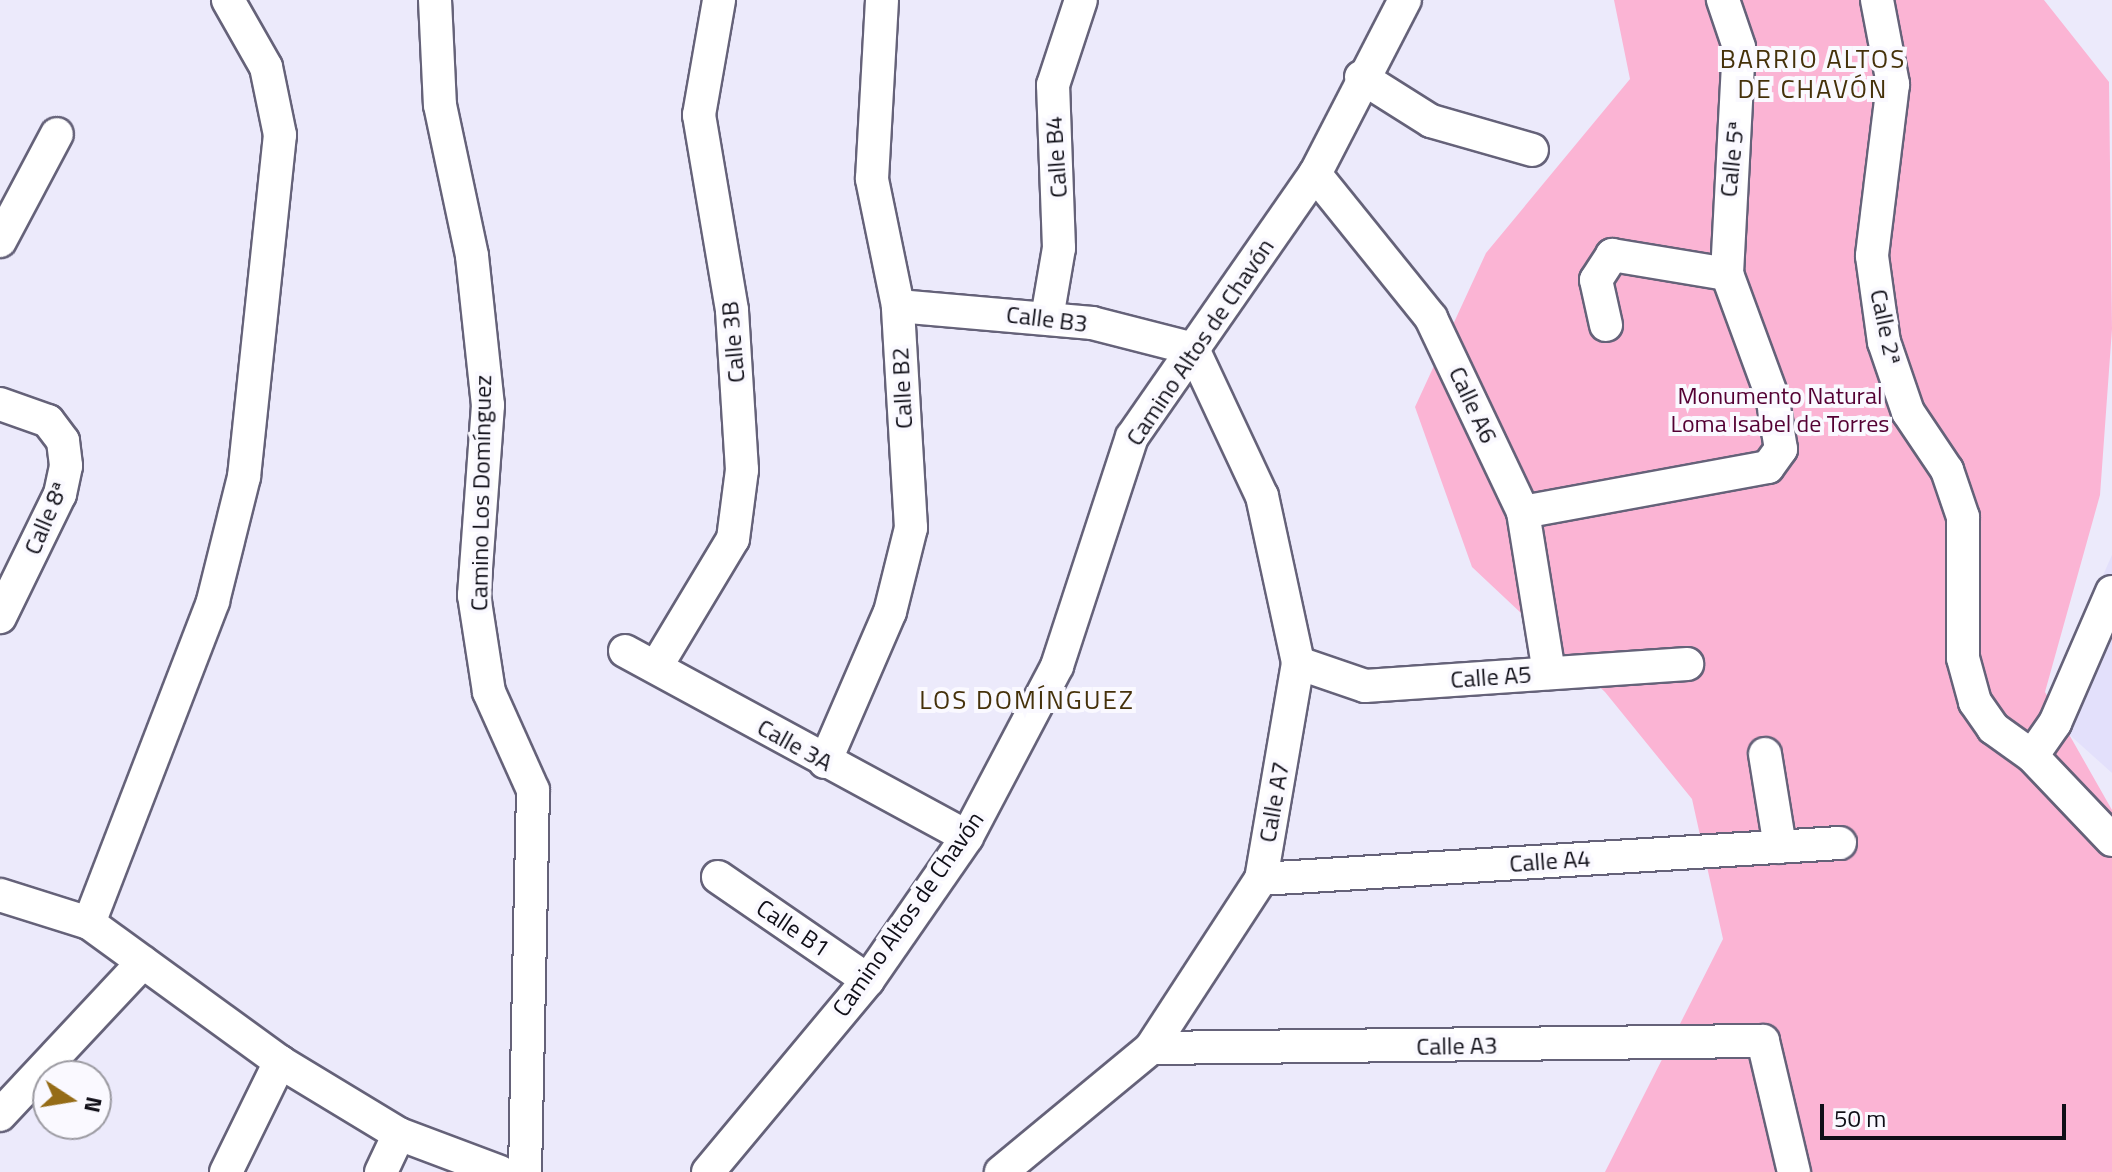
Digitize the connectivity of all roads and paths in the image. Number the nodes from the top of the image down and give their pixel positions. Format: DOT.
graph roads {
  1 [pos="228,0"];
  2 [pos="435,0"];
  3 [pos="719,0"];
  4 [pos="882,0"];
  5 [pos="1081,0"];
  6 [pos="1405,0"];
  7 [pos="1723,0"];
  8 [pos="1877,0"];
  9 [pos="1361,77"];
  10 [pos="57,134"];
  11 [pos="1532,150"];
  12 [pos="1315,174"];
  13 [pos="0,241"];
  14 [pos="1727,274"];
  15 [pos="898,306"];
  16 [pos="1047,318"];
  17 [pos="1606,325"];
  18 [pos="1193,349"];
  19 [pos="0,404"];
  20 [pos="1523,512"];
  21 [pos="2112,592"];
  22 [pos="0,617"];
  23 [pos="625,651"];
  24 [pos="1298,663"];
  25 [pos="1687,664"];
  26 [pos="656,667"];
  27 [pos="1549,673"];
  28 [pos="1765,754"];
  29 [pos="2032,756"];
  30 [pos="825,762"];
  31 [pos="967,837"];
  32 [pos="2112,840"];
  33 [pos="1840,843"];
  34 [pos="1780,847"];
  35 [pos="718,877"];
  36 [pos="1261,879"];
  37 [pos="0,895"];
  38 [pos="89,923"];
  39 [pos="143,962"];
  40 [pos="868,980"];
  41 [pos="1151,1048"];
  42 [pos="280,1062"];
  43 [pos="0,1115"];
  44 [pos="399,1134"];
  45 [pos="226,1172"];
  46 [pos="381,1172"];
  47 [pos="500,1172"];
  48 [pos="525,1172"];
  49 [pos="708,1172"];
  50 [pos="1001,1172"];
  51 [pos="1794,1172"];
  1 -- 38 [label="street"];
  2 -- 48 [label="street, Camino Los Domínguez"];
  3 -- 26 [label="street, Calle 3B"];
  4 -- 15 [label="street, Calle B2"];
  5 -- 16 [label="street, Calle B4"];
  6 -- 9 [label="street, Camino Altos de Chavón"];
  7 -- 14 [label="street, Calle 5ª"];
  8 -- 29 [label="street, Calle 2ª"];
  9 -- 11 [label="street"];
  9 -- 12 [label="street, Camino Altos de Chavón"];
  10 -- 13 [label="street"];
  12 -- 18 [label="street, Camino Altos de Chavón"];
  12 -- 20 [label="street, Calle A6"];
  14 -- 17 [label="street"];
  14 -- 20 [label="street"];
  15 -- 16 [label="street, Calle B3"];
  15 -- 30 [label="street, Calle B2"];
  16 -- 18 [label="street, Calle B3"];
  18 -- 24 [label="street, Calle A7"];
  18 -- 31 [label="street, Camino Altos de Chavón"];
  19 -- 22 [label="street, Calle 8ª"];
  20 -- 27 [label="street, Calle A6"];
  21 -- 29 [label="street"];
  23 -- 26 [label="street, Calle 3A"];
  24 -- 27 [label="street, Calle A5"];
  24 -- 36 [label="street, Calle A7"];
  25 -- 27 [label="street, Calle A5"];
  26 -- 30 [label="street, Calle 3A"];
  28 -- 34 [label="street"];
  29 -- 32 [label="street, Calle 2ª"];
  30 -- 31 [label="street, Calle 3A"];
  31 -- 40 [label="street, Camino Altos de Chavón"];
  33 -- 34 [label="street, Calle A4"];
  34 -- 36 [label="street, Calle A4"];
  35 -- 40 [label="street, Calle B1"];
  36 -- 41 [label="street, Calle A7"];
  37 -- 38 [label="street"];
  38 -- 39 [label="street"];
  39 -- 42 [label="street"];
  39 -- 43 [label="street"];
  40 -- 49 [label="street, Camino Altos de Chavón"];
  41 -- 50 [label="street, Calle A7"];
  41 -- 51 [label="street, Calle A3"];
  42 -- 44 [label="street"];
  42 -- 45 [label="street"];
  44 -- 46 [label="street"];
  44 -- 47 [label="street"];
}
